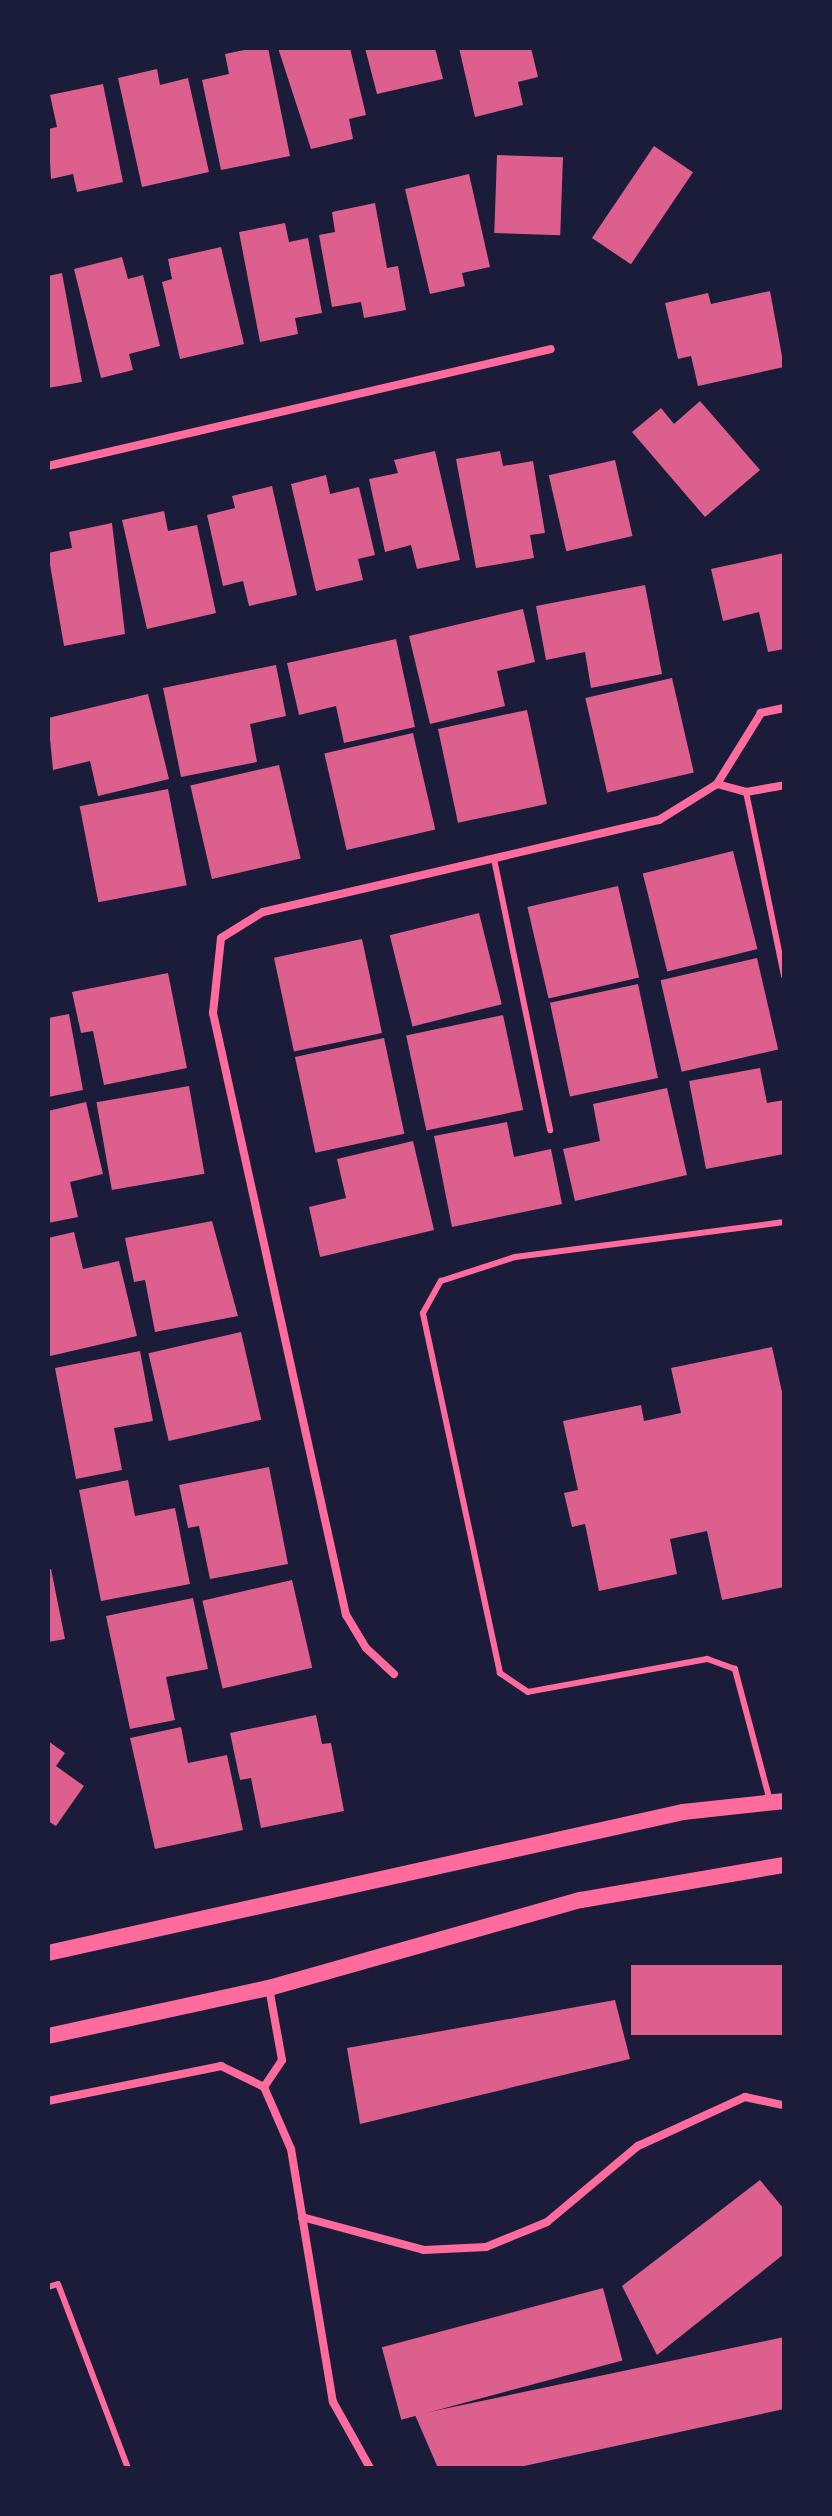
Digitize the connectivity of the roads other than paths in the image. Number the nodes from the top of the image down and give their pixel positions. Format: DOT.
graph roads {
  1 [pos="551,349"];
  2 [pos="48,466"];
  3 [pos="784,708"];
  4 [pos="717,784"];
  5 [pos="784,785"];
  6 [pos="746,792"];
  7 [pos="494,859"];
  8 [pos="784,976"];
  9 [pos="550,1130"];
  10 [pos="784,1222"];
  11 [pos="394,1674"];
  12 [pos="777,1802"];
  13 [pos="784,1865"];
  14 [pos="48,1953"];
  15 [pos="269,1988"];
  16 [pos="48,2036"];
  17 [pos="264,2087"];
  18 [pos="48,2101"];
  19 [pos="784,2105"];
  20 [pos="302,2217"];
  21 [pos="48,2287"];
  22 [pos="128,2468"];
  23 [pos="370,2468"];
  1 -- 2 [label="street"];
  3 -- 4 [label="street"];
  4 -- 6 [label="street"];
  4 -- 7 [label="street"];
  5 -- 6 [label="street"];
  6 -- 8 [label="lane"];
  7 -- 9 [label="lane"];
  7 -- 11 [label="street"];
  10 -- 12 [label="lane"];
  12 -- 14 [label="main road"];
  13 -- 15 [label="main road"];
  15 -- 16 [label="main road"];
  15 -- 17 [label="street"];
  17 -- 18 [label="street"];
  17 -- 20 [label="street"];
  19 -- 20 [label="street"];
  20 -- 23 [label="street"];
  21 -- 22 [label="lane"];
}
